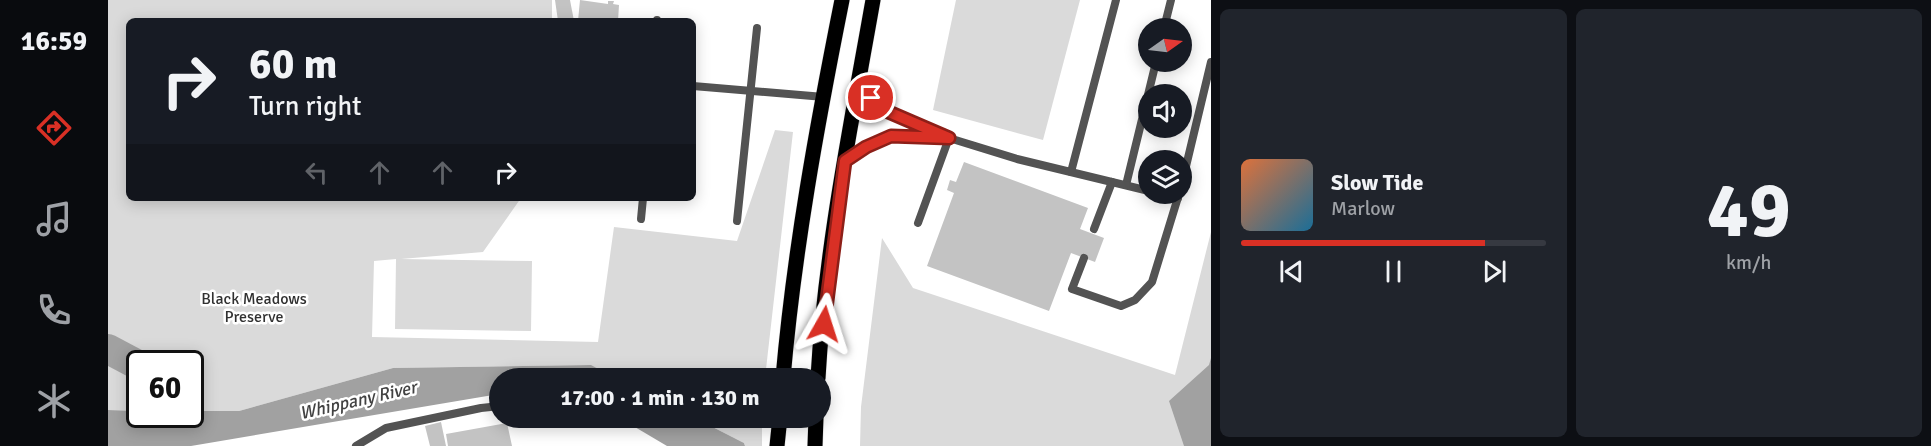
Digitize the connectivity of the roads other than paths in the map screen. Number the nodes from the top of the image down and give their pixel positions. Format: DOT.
graph roads {
  1 [pos="842,0"];
  2 [pos="873,0"];
  3 [pos="1116,0"];
  4 [pos="1171,0"];
  5 [pos="1166,18"];
  6 [pos="757,28"];
  7 [pos="1211,62"];
  8 [pos="1154,72"];
  9 [pos="858,85"];
  10 [pos="696,86"];
  11 [pos="750,91"];
  12 [pos="824,97"];
  13 [pos="949,138"];
  14 [pos="1190,150"];
  15 [pos="845,161"];
  16 [pos="1071,172"];
  17 [pos="1112,182"];
  18 [pos="1126,185"];
  19 [pos="1138,188"];
  20 [pos="643,201"];
  21 [pos="1176,204"];
  22 [pos="641,219"];
  23 [pos="737,221"];
  24 [pos="918,223"];
  25 [pos="1094,230"];
  26 [pos="1084,258"];
  27 [pos="784,368"];
  28 [pos="819,368"];
  29 [pos="489,407"];
  30 [pos="779,428"];
  31 [pos="816,428"];
  32 [pos="356,446"];
  33 [pos="777,446"];
  34 [pos="815,446"];
  1 -- 12 [label="main road"];
  2 -- 9 [label="main road"];
  3 -- 16 [label="lane"];
  4 -- 5 [label="lane"];
  6 -- 11 [label="lane"];
  7 -- 14 [label="lane"];
  8 -- 18 [label="lane"];
  9 -- 13 [label="lane"];
  9 -- 15 [label="main road"];
  10 -- 11 [label="lane"];
  11 -- 12 [label="lane"];
  11 -- 23 [label="lane"];
  12 -- 27 [label="main road"];
  13 -- 15 [label="lane"];
  13 -- 16 [label="lane"];
  13 -- 24 [label="lane"];
  15 -- 28 [label="main road"];
  16 -- 17 [label="lane"];
  17 -- 18 [label="lane"];
  17 -- 25 [label="lane"];
  18 -- 19 [label="lane"];
  20 -- 22 [label="lane"];
  21 -- 26 [label="lane"];
  29 -- 32 [label="lane"];
  30 -- 33 [label="main road"];
  31 -- 34 [label="main road"];
}
